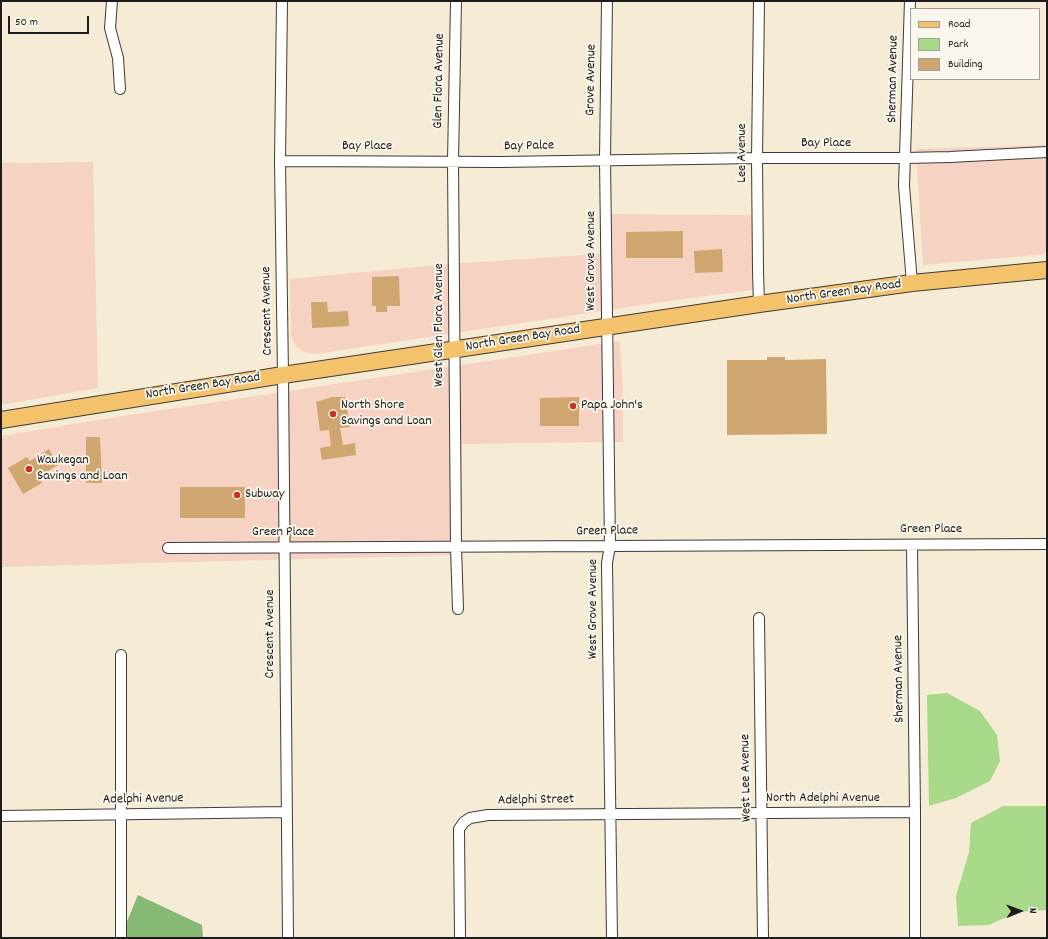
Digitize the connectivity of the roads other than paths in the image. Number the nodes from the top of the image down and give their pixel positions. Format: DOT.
graph roads {
  1 [pos="112,1"];
  2 [pos="282,1"];
  3 [pos="456,1"];
  4 [pos="607,1"];
  5 [pos="759,1"];
  6 [pos="910,1"];
  7 [pos="120,89"];
  8 [pos="1047,152"];
  9 [pos="757,158"];
  10 [pos="906,158"];
  11 [pos="605,160"];
  12 [pos="280,161"];
  13 [pos="453,161"];
  14 [pos="1047,270"];
  15 [pos="912,283"];
  16 [pos="759,304"];
  17 [pos="607,327"];
  18 [pos="454,350"];
  19 [pos="283,375"];
  20 [pos="1,420"];
  21 [pos="1047,544"];
  22 [pos="912,545"];
  23 [pos="610,546"];
  24 [pos="284,547"];
  25 [pos="456,547"];
  26 [pos="168,548"];
  27 [pos="458,609"];
  28 [pos="759,618"];
  29 [pos="121,655"];
  30 [pos="286,812"];
  31 [pos="915,812"];
  32 [pos="761,813"];
  33 [pos="121,814"];
  34 [pos="610,814"];
  35 [pos="1,816"];
  36 [pos="121,938"];
  37 [pos="288,938"];
  38 [pos="460,938"];
  39 [pos="612,938"];
  40 [pos="763,938"];
  41 [pos="915,938"];
  1 -- 7 [label="street"];
  2 -- 12 [label="street, Crescent Avenue"];
  3 -- 13 [label="street, Glen Flora Avenue"];
  4 -- 11 [label="street, Grove Avenue"];
  5 -- 9 [label="street, Lee Avenue"];
  6 -- 10 [label="street, Sherman Avenue"];
  8 -- 10 [label="street, Bay Place"];
  9 -- 10 [label="street, Bay Place"];
  9 -- 11 [label="street, Bay Place"];
  9 -- 16 [label="street, Lee Avenue"];
  10 -- 15 [label="street, Sherman Avenue"];
  11 -- 13 [label="street, Bay Palce"];
  11 -- 17 [label="street, West Grove Avenue"];
  12 -- 13 [label="street, Bay Place"];
  12 -- 19 [label="street, Crescent Avenue"];
  13 -- 18 [label="street, West Glen Flora Avenue"];
  14 -- 15 [label="main road, North Green Bay Road"];
  15 -- 16 [label="main road, North Green Bay Road"];
  16 -- 17 [label="main road, North Green Bay Road"];
  17 -- 18 [label="main road, North Green Bay Road"];
  17 -- 23 [label="street, West Grove Avenue"];
  18 -- 19 [label="main road, North Green Bay Road"];
  18 -- 25 [label="street, West Glen Flora Avenue"];
  19 -- 20 [label="main road, North Green Bay Road"];
  19 -- 24 [label="street, Crescent Avenue"];
  21 -- 22 [label="street, Green Place"];
  22 -- 23 [label="street, Green Place"];
  22 -- 31 [label="street, Sherman Avenue"];
  23 -- 25 [label="street, Green Place"];
  23 -- 34 [label="street, West Grove Avenue"];
  24 -- 25 [label="street, Green Place"];
  24 -- 26 [label="street, Green Place"];
  24 -- 30 [label="street, Crescent Avenue"];
  25 -- 27 [label="street, West Glen Flora Avenue"];
  28 -- 32 [label="street, West Lee Avenue"];
  29 -- 33 [label="street"];
  30 -- 33 [label="street, Adelphi Avenue"];
  30 -- 37 [label="street, Crescent Avenue"];
  31 -- 32 [label="street, North Adelphi Avenue"];
  31 -- 41 [label="street, Sherman Avenue"];
  32 -- 34 [label="street, North Adelphi Avenue"];
  32 -- 40 [label="street, West Lee Avenue"];
  33 -- 35 [label="street, Adelphi Avenue"];
  33 -- 36 [label="street"];
  34 -- 38 [label="street, Adelphi Street"];
  34 -- 39 [label="street, West Grove Avenue"];
}
